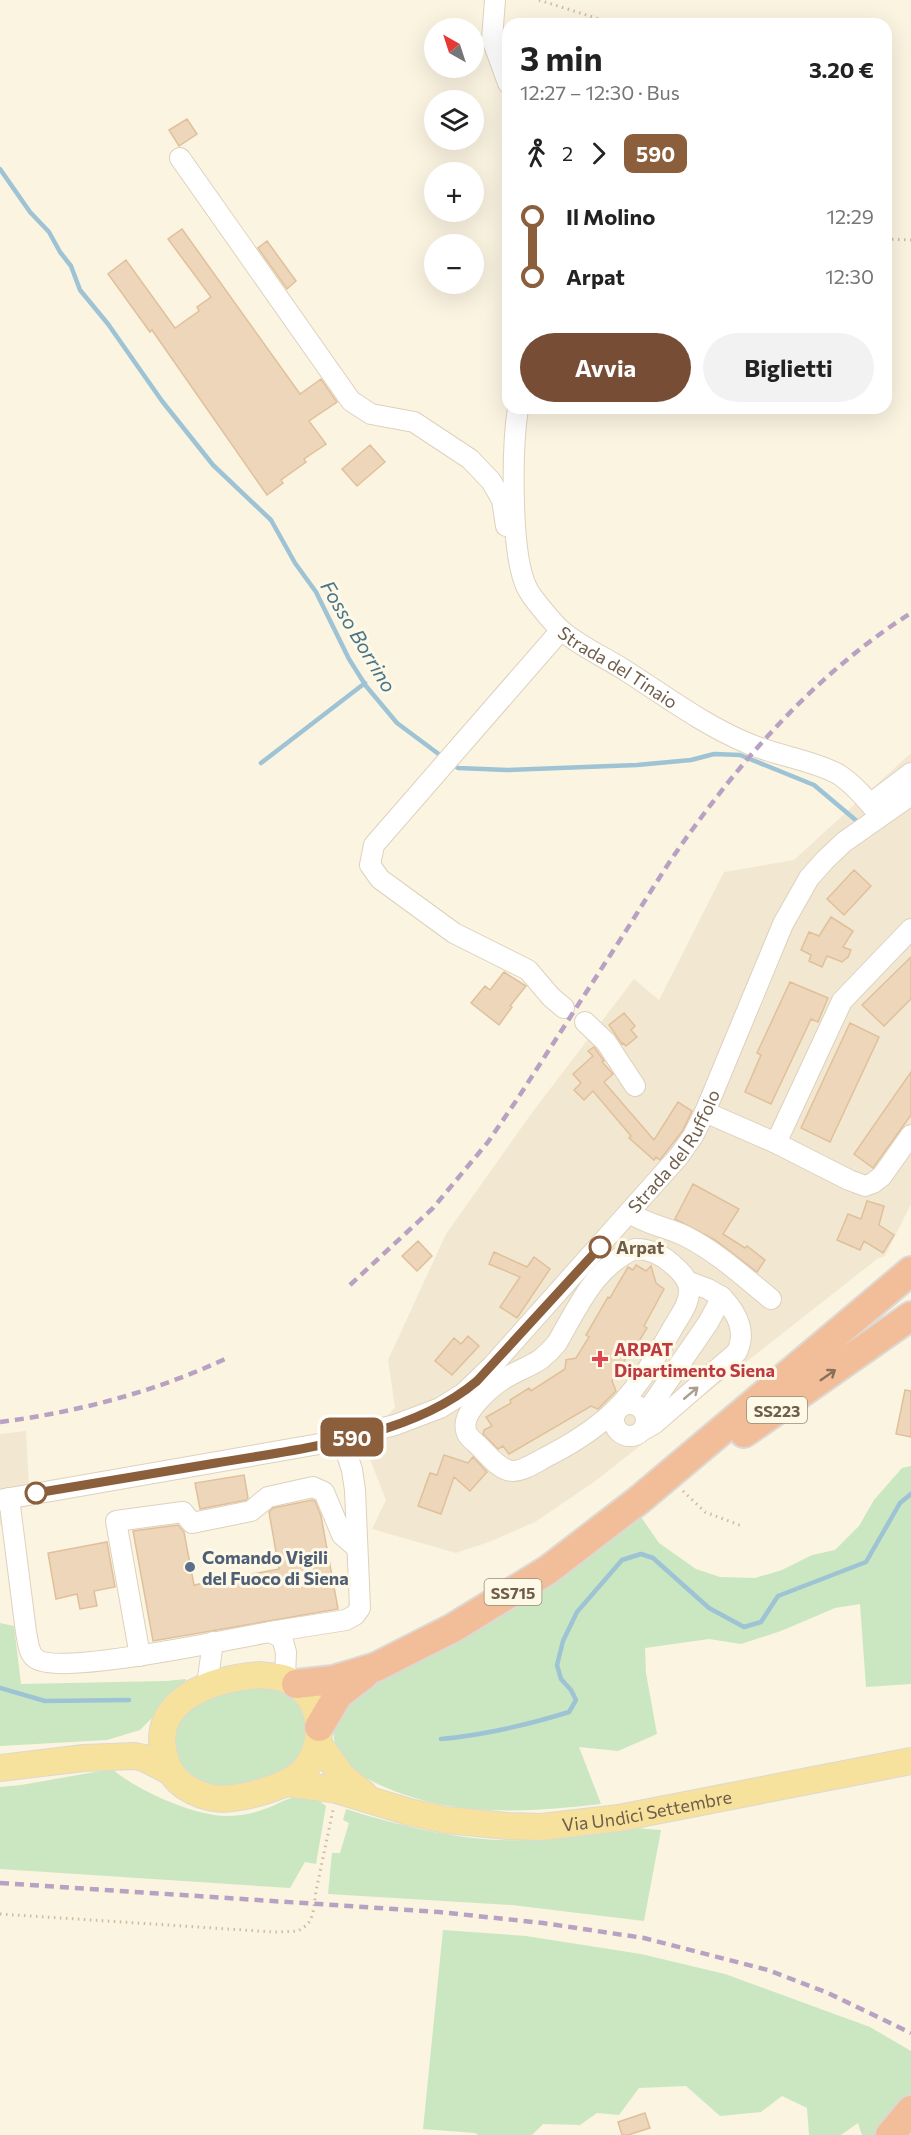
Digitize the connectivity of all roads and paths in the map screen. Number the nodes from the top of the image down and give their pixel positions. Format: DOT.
graph roads {
  1 [pos="495,0"];
  2 [pos="539,0"];
  3 [pos="596,18"];
  4 [pos="502,66"];
  5 [pos="180,158"];
  6 [pos="892,239"];
  7 [pos="911,240"];
  8 [pos="517,414"];
  9 [pos="517,556"];
  10 [pos="561,630"];
  11 [pos="911,773"];
  12 [pos="911,795"];
  13 [pos="875,810"];
  14 [pos="911,929"];
  15 [pos="564,1008"];
  16 [pos="585,1022"];
  17 [pos="635,1086"];
  18 [pos="705,1112"];
  19 [pos="911,1135"];
  20 [pos="776,1143"];
  21 [pos="630,1214"];
  22 [pos="911,1271"];
  23 [pos="687,1281"];
  24 [pos="722,1297"];
  25 [pos="771,1299"];
  26 [pos="911,1316"];
  27 [pos="525,1330"];
  28 [pos="551,1350"];
  29 [pos="618,1409"];
  30 [pos="645,1421"];
  31 [pos="342,1439"];
  32 [pos="676,1479"];
  33 [pos="4,1498"];
  34 [pos="639,1500"];
  35 [pos="742,1526"];
  36 [pos="357,1548"];
  37 [pos="270,1632"];
  38 [pos="213,1642"];
  39 [pos="140,1656"];
  40 [pos="375,1667"];
  41 [pos="290,1681"];
  42 [pos="207,1685"];
  43 [pos="165,1722"];
  44 [pos="319,1735"];
  45 [pos="84,1758"];
  46 [pos="911,1761"];
  47 [pos="0,1768"];
  48 [pos="169,1771"];
  49 [pos="285,1783"];
  50 [pos="337,1790"];
  51 [pos="380,1803"];
  52 [pos="0,1914"];
  1 -- 4 [label="street"];
  2 -- 3 [label="path"];
  5 -- 9 [label="street"];
  6 -- 7 [label="path"];
  8 -- 9 [label="street, Strada del Tinaio"];
  9 -- 10 [label="street, Strada del Tinaio"];
  10 -- 13 [label="street, Strada del Tinaio"];
  10 -- 15 [label="street"];
  11 -- 13 [label="street"];
  12 -- 13 [label="street, Strada del Ruffolo"];
  13 -- 18 [label="street, Strada del Ruffolo"];
  14 -- 20 [label="street"];
  16 -- 17 [label="street"];
  18 -- 20 [label="street"];
  18 -- 21 [label="street, Strada del Ruffolo"];
  19 -- 20 [label="street"];
  21 -- 25 [label="street"];
  21 -- 27 [label="street, Strada del Ruffolo"];
  22 -- 34 [label="highway, SS715"];
  23 -- 24 [label="street"];
  23 -- 28 [label="street"];
  23 -- 29 [label="street"];
  24 -- 30 [label="street"];
  30 -- 24 [label="street, one-way"];
  32 -- 26 [label="highway, SS223, one-way"];
  27 -- 28 [label="street"];
  27 -- 31 [label="street, Strada del Ruffolo"];
  28 -- 29 [label="street"];
  29 -- 30 [label="street"];
  29 -- 30 [label="street"];
  31 -- 33 [label="street, Strada del Ruffolo"];
  31 -- 36 [label="street"];
  32 -- 34 [label="highway, SS223"];
  32 -- 35 [label="path"];
  33 -- 39 [label="street"];
  34 -- 40 [label="highway, SS715"];
  36 -- 37 [label="street"];
  36 -- 39 [label="street"];
  37 -- 38 [label="street"];
  37 -- 41 [label="street"];
  38 -- 39 [label="street"];
  38 -- 42 [label="street"];
  40 -- 41 [label="highway, SS715"];
  40 -- 44 [label="highway, SS715"];
  41 -- 42 [label="main road"];
  41 -- 44 [label="main road"];
  42 -- 43 [label="main road"];
  43 -- 45 [label="main road"];
  43 -- 48 [label="main road"];
  44 -- 49 [label="main road"];
  44 -- 51 [label="main road, Via Undici Settembre"];
  45 -- 47 [label="main road"];
  45 -- 48 [label="main road"];
  46 -- 51 [label="main road, Via Undici Settembre"];
  48 -- 49 [label="main road"];
  49 -- 50 [label="main road, Via Undici Settembre"];
  50 -- 51 [label="main road, Via Undici Settembre"];
  50 -- 52 [label="path"];
}
